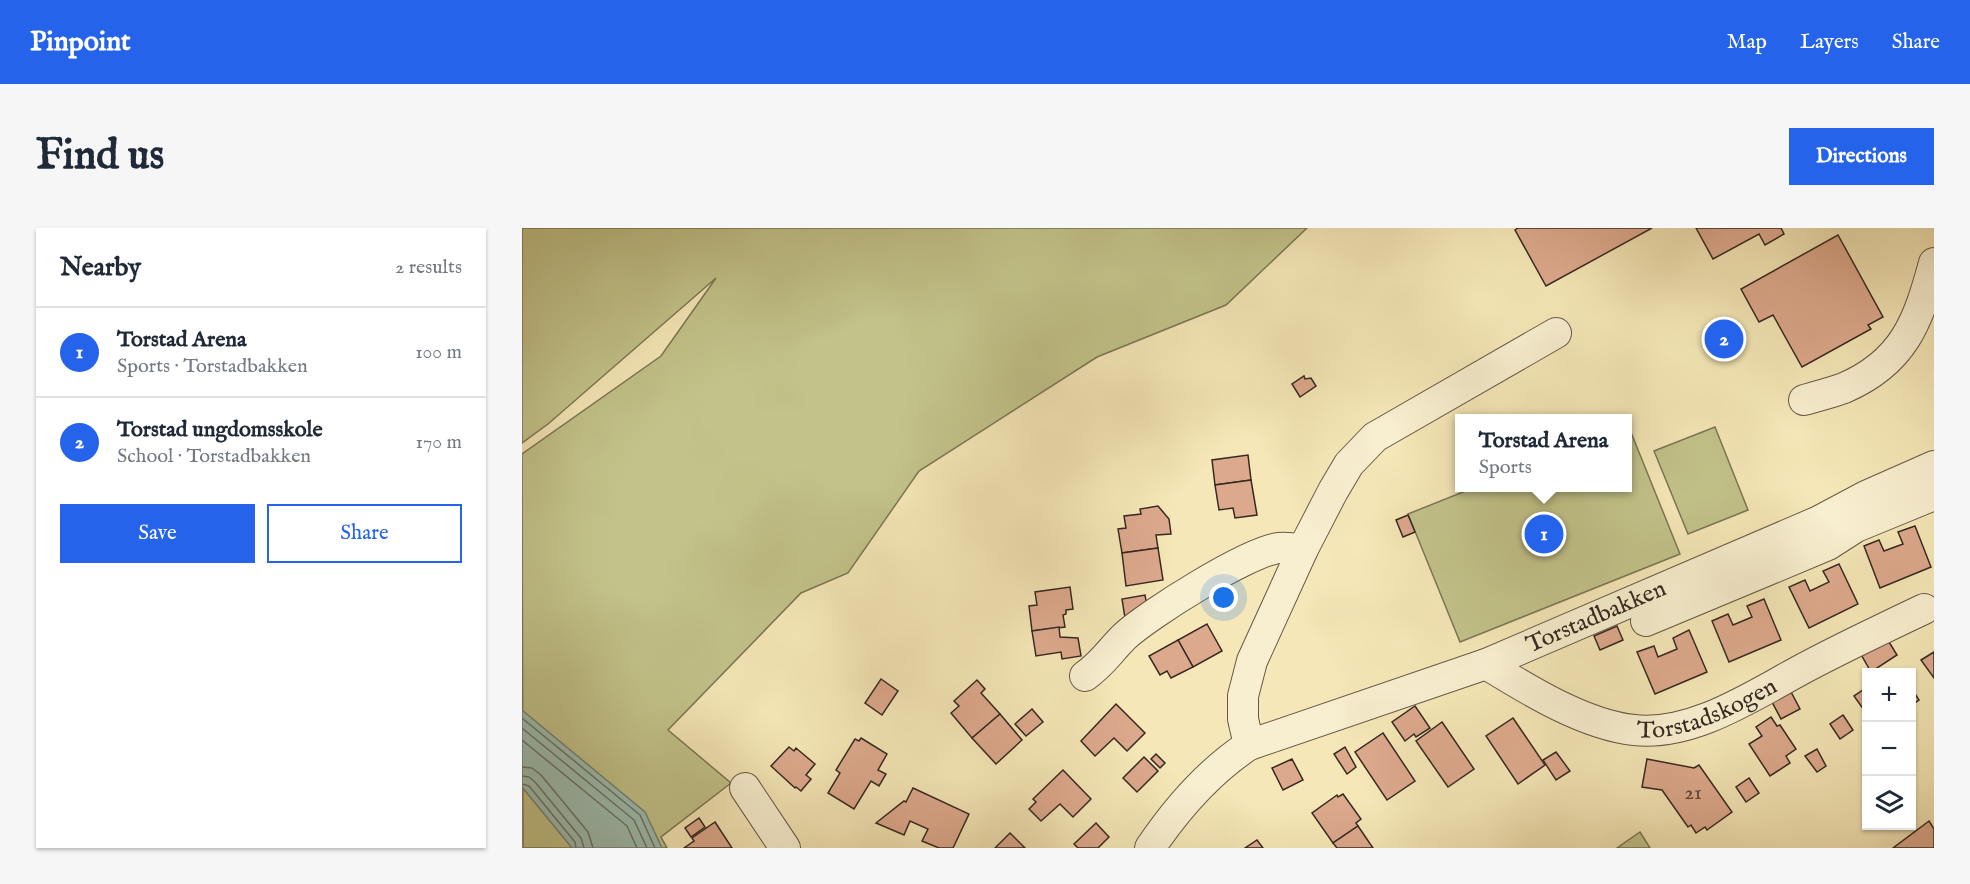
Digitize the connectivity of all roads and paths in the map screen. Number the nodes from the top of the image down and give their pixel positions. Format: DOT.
graph roads {
  1 [pos="1934,263"];
  2 [pos="1556,333"];
  3 [pos="1804,400"];
  4 [pos="1934,466"];
  5 [pos="1934,495"];
  6 [pos="1824,533"];
  7 [pos="1303,549"];
  8 [pos="1924,609"];
  9 [pos="1646,621"];
  10 [pos="1486,664"];
  11 [pos="1085,676"];
  12 [pos="1249,745"];
  13 [pos="745,788"];
  14 [pos="785,848"];
  15 [pos="1150,848"];
  1 -- 3 [label="street"];
  2 -- 7 [label="street"];
  4 -- 6 [label="street, Torstadbakken"];
  5 -- 6 [label="street"];
  6 -- 9 [label="street"];
  6 -- 10 [label="street, Torstadbakken"];
  7 -- 11 [label="street"];
  7 -- 12 [label="street"];
  8 -- 10 [label="street, Torstadskogen"];
  10 -- 12 [label="street, Torstadbakken"];
  12 -- 15 [label="street, Torstadbakken"];
  13 -- 14 [label="street"];
}
